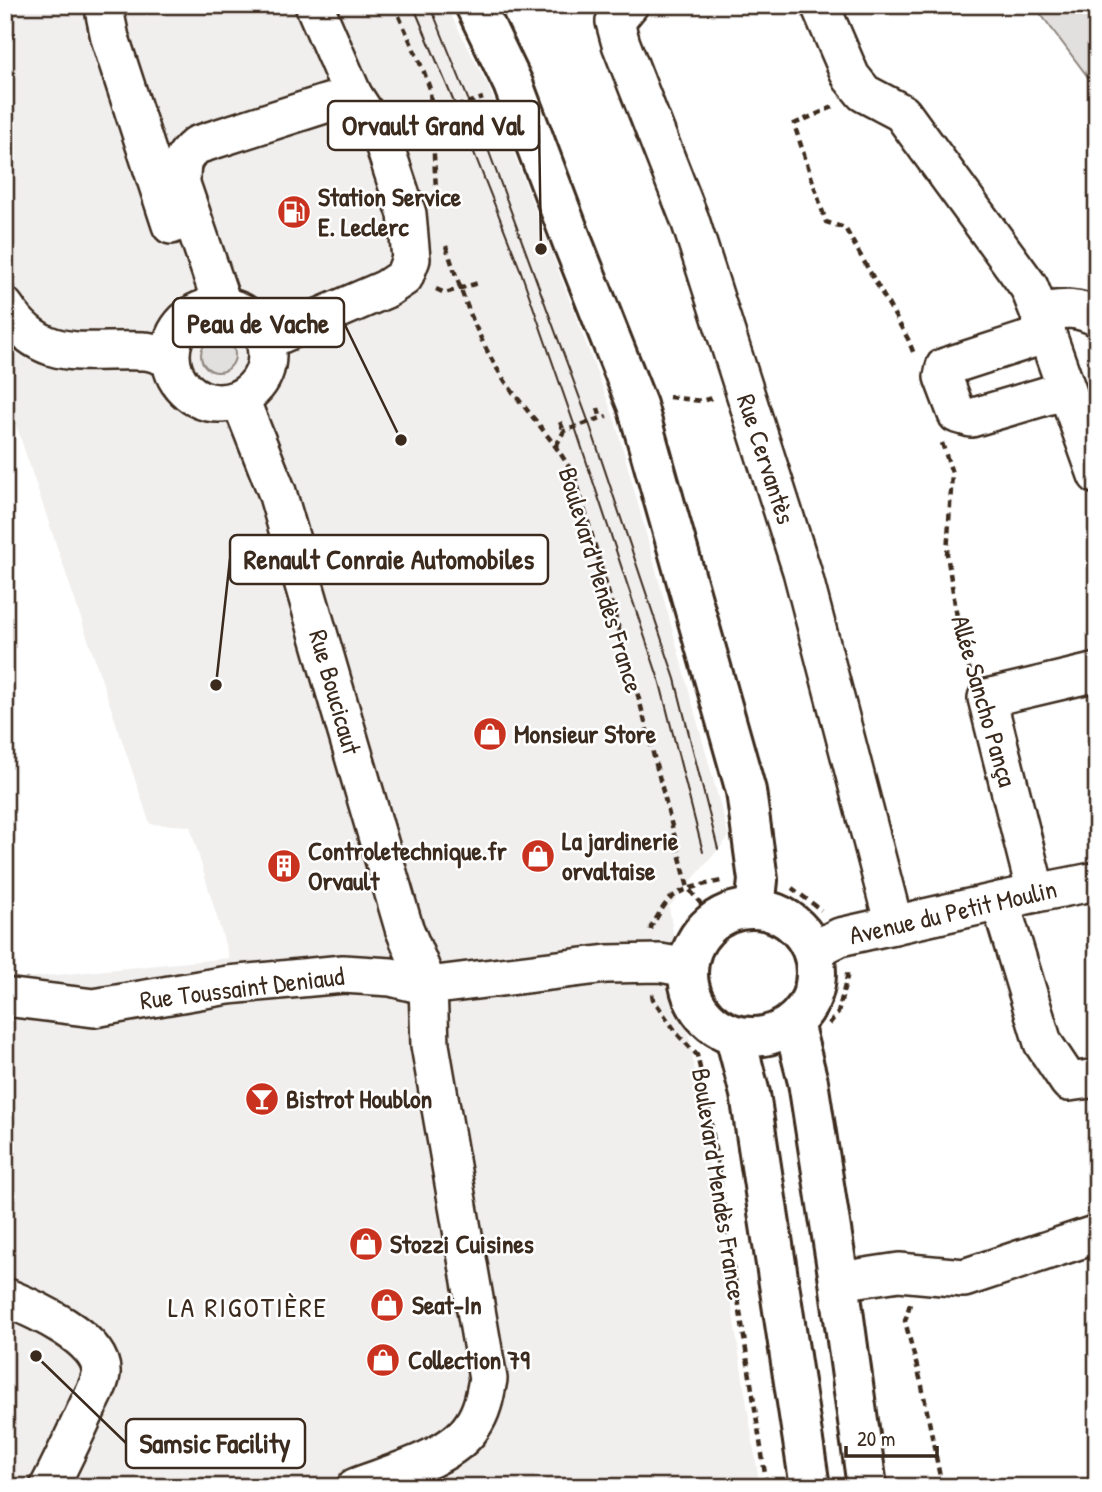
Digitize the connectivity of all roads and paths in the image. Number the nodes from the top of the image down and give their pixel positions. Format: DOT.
graph roads {
  1 [pos="106,5"];
  2 [pos="314,5"];
  3 [pos="394,5"];
  4 [pos="475,5"];
  5 [pos="629,5"];
  6 [pos="820,5"];
  7 [pos="864,93"];
  8 [pos="354,95"];
  9 [pos="485,106"];
  10 [pos="446,110"];
  11 [pos="433,114"];
  12 [pos="450,121"];
  13 [pos="436,190"];
  14 [pos="443,234"];
  15 [pos="404,276"];
  16 [pos="478,283"];
  17 [pos="460,288"];
  18 [pos="5,307"];
  19 [pos="211,309"];
  20 [pos="1097,317"];
  21 [pos="1043,323"];
  22 [pos="265,341"];
  23 [pos="170,358"];
  24 [pos="916,363"];
  25 [pos="1078,397"];
  26 [pos="240,399"];
  27 [pos="598,408"];
  28 [pos="601,419"];
  29 [pos="560,422"];
  30 [pos="564,431"];
  31 [pos="940,436"];
  32 [pos="1097,475"];
  33 [pos="1097,672"];
  34 [pos="987,698"];
  35 [pos="1097,881"];
  36 [pos="688,888"];
  37 [pos="1036,892"];
  38 [pos="1000,901"];
  39 [pos="755,909"];
  40 [pos="715,921"];
  41 [pos="894,925"];
  42 [pos="812,951"];
  43 [pos="647,962"];
  44 [pos="688,968"];
  45 [pos="428,986"];
  46 [pos="5,997"];
  47 [pos="793,1023"];
  48 [pos="736,1036"];
  49 [pos="1097,1078"];
  50 [pos="1097,1234"];
  51 [pos="935,1276"];
  52 [pos="839,1281"];
  53 [pos="5,1297"];
  54 [pos="49,1487"];
  55 [pos="356,1487"];
  56 [pos="767,1487"];
  57 [pos="810,1487"];
  58 [pos="867,1487"];
  59 [pos="942,1487"];
  1 -- 19 [label="street"];
  2 -- 8 [label="street"];
  3 -- 11 [label="path"];
  4 -- 39 [label="main road"];
  5 -- 41 [label="street, Rue Cervantès"];
  6 -- 7 [label="street"];
  7 -- 21 [label="street"];
  7 -- 24 [label="path"];
  8 -- 15 [label="street"];
  8 -- 19 [label="street"];
  9 -- 10 [label="path"];
  10 -- 11 [label="path"];
  10 -- 12 [label="path"];
  11 -- 13 [label="path"];
  14 -- 17 [label="path, Boulevard Mendès France"];
  15 -- 17 [label="path"];
  15 -- 22 [label="street"];
  16 -- 17 [label="path"];
  17 -- 36 [label="path, Boulevard Mendès France"];
  18 -- 23 [label="street"];
  19 -- 22 [label="street"];
  19 -- 23 [label="street"];
  20 -- 21 [label="street"];
  21 -- 25 [label="street"];
  21 -- 25 [label="street"];
  22 -- 26 [label="street"];
  23 -- 26 [label="street"];
  25 -- 32 [label="street"];
  26 -- 45 [label="street, Rue Boucicaut"];
  27 -- 28 [label="path"];
  29 -- 30 [label="path"];
  31 -- 34 [label="path, Allée Sancho Pança"];
  33 -- 34 [label="street"];
  34 -- 37 [label="street, Allée Sancho Pança"];
  35 -- 37 [label="street, Avenue du Petit Moulin"];
  36 -- 40 [label="path"];
  36 -- 43 [label="path, Boulevard Mendès France"];
  37 -- 38 [label="street, Avenue du Petit Moulin"];
  38 -- 41 [label="street, Avenue du Petit Moulin"];
  38 -- 49 [label="street"];
  39 -- 40 [label="main road"];
  39 -- 42 [label="main road"];
  40 -- 44 [label="main road"];
  41 -- 42 [label="street, Avenue du Petit Moulin"];
  42 -- 47 [label="main road"];
  43 -- 44 [label="street, Rue Toussaint Deniaud"];
  43 -- 45 [label="street, Rue Toussaint Deniaud"];
  43 -- 56 [label="path, Boulevard Mendès France"];
  44 -- 48 [label="main road"];
  45 -- 46 [label="street, Rue Toussaint Deniaud"];
  45 -- 55 [label="street"];
  47 -- 48 [label="main road"];
  47 -- 52 [label="main road"];
  48 -- 57 [label="main road, Boulevard Mendès France"];
  50 -- 51 [label="street"];
  51 -- 52 [label="street"];
  51 -- 59 [label="path"];
  52 -- 58 [label="main road"];
  53 -- 54 [label="street"];
}
